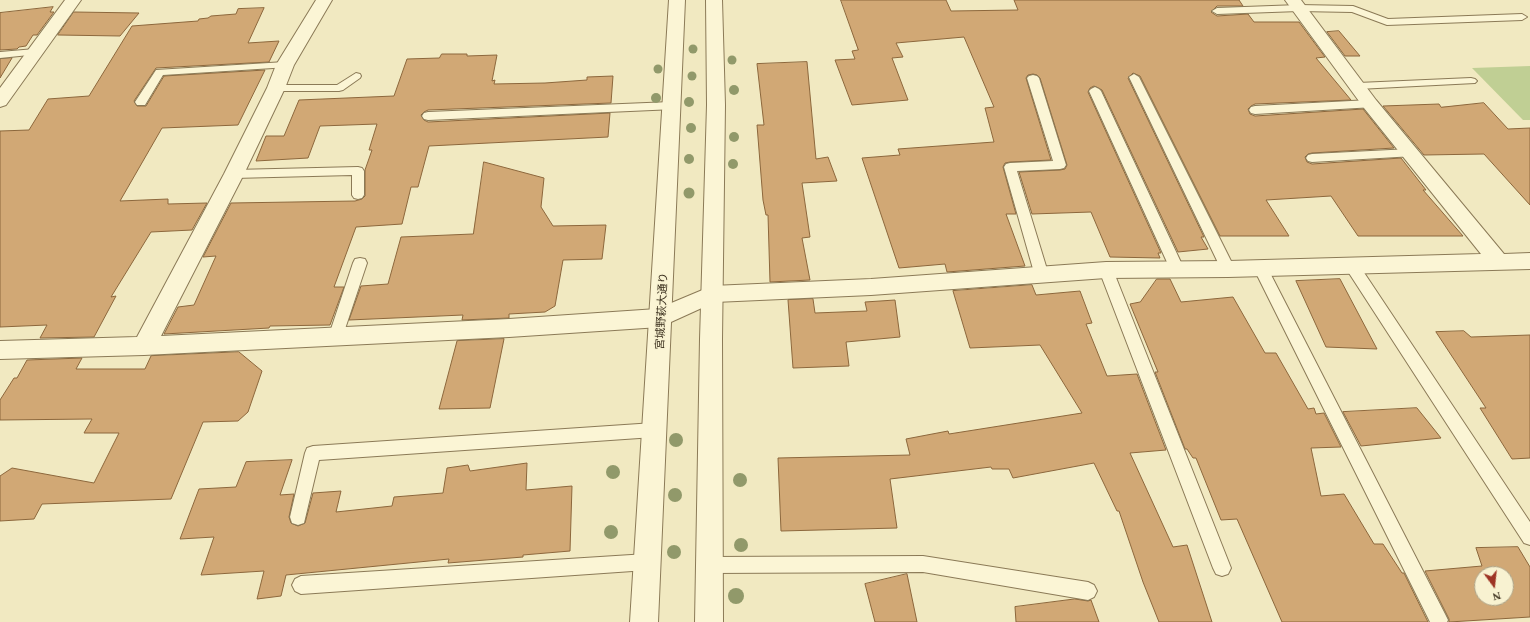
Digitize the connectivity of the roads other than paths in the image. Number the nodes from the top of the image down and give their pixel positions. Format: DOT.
graph roads {
  1 [pos="73,0"];
  2 [pos="324,0"];
  3 [pos="677,0"];
  4 [pos="714,0"];
  5 [pos="1296,4"];
  6 [pos="1217,11"];
  7 [pos="1522,17"];
  8 [pos="35,52"];
  9 [pos="0,55"];
  10 [pos="285,65"];
  11 [pos="356,76"];
  12 [pos="1134,77"];
  13 [pos="1033,78"];
  14 [pos="1471,81"];
  15 [pos="1358,86"];
  16 [pos="276,88"];
  17 [pos="1095,91"];
  18 [pos="0,101"];
  19 [pos="141,102"];
  20 [pos="1370,104"];
  21 [pos="670,106"];
  22 [pos="1255,110"];
  23 [pos="428,116"];
  24 [pos="1410,153"];
  25 [pos="1312,158"];
  26 [pos="234,174"];
  27 [pos="358,195"];
  28 [pos="1530,261"];
  29 [pos="1499,262"];
  30 [pos="360,263"];
  31 [pos="1352,266"];
  32 [pos="1260,267"];
  33 [pos="1106,270"];
  34 [pos="1178,270"];
  35 [pos="1228,270"];
  36 [pos="1042,276"];
  37 [pos="712,294"];
  38 [pos="660,318"];
  39 [pos="336,336"];
  40 [pos="144,346"];
  41 [pos="0,350"];
  42 [pos="654,430"];
  43 [pos="298,517"];
  44 [pos="1530,538"];
  45 [pos="647,562"];
  46 [pos="711,565"];
  47 [pos="1222,568"];
  48 [pos="302,585"];
  49 [pos="1088,591"];
  50 [pos="1439,620"];
  51 [pos="644,622"];
  52 [pos="709,622"];
  1 -- 8 [label="street"];
  2 -- 10 [label="street"];
  3 -- 21 [label="street, 宮城野萩大通り"];
  4 -- 37 [label="street"];
  5 -- 6 [label="lane"];
  5 -- 7 [label="lane"];
  5 -- 15 [label="street"];
  8 -- 9 [label="lane"];
  8 -- 18 [label="street"];
  10 -- 16 [label="street"];
  10 -- 19 [label="lane"];
  11 -- 16 [label="lane"];
  12 -- 35 [label="lane"];
  13 -- 36 [label="lane"];
  14 -- 15 [label="lane"];
  15 -- 20 [label="street"];
  16 -- 26 [label="street"];
  17 -- 34 [label="lane"];
  20 -- 22 [label="lane"];
  20 -- 24 [label="street"];
  21 -- 23 [label="lane"];
  21 -- 38 [label="street, 宮城野萩大通り"];
  24 -- 25 [label="lane"];
  24 -- 29 [label="street"];
  26 -- 27 [label="lane"];
  26 -- 40 [label="street"];
  28 -- 29 [label="street"];
  29 -- 31 [label="street"];
  30 -- 39 [label="lane"];
  31 -- 32 [label="street"];
  31 -- 44 [label="lane"];
  32 -- 35 [label="street"];
  32 -- 50 [label="lane"];
  33 -- 34 [label="street"];
  33 -- 36 [label="street"];
  33 -- 47 [label="lane"];
  34 -- 35 [label="street"];
  36 -- 37 [label="street"];
  37 -- 38 [label="street"];
  37 -- 46 [label="street"];
  38 -- 39 [label="street"];
  38 -- 42 [label="street, 宮城野萩大通り"];
  39 -- 40 [label="street"];
  40 -- 41 [label="street"];
  42 -- 43 [label="lane"];
  42 -- 45 [label="street, 宮城野萩大通り"];
  45 -- 48 [label="lane"];
  45 -- 51 [label="street, 宮城野萩大通り"];
  46 -- 49 [label="lane"];
  46 -- 52 [label="street"];
}
